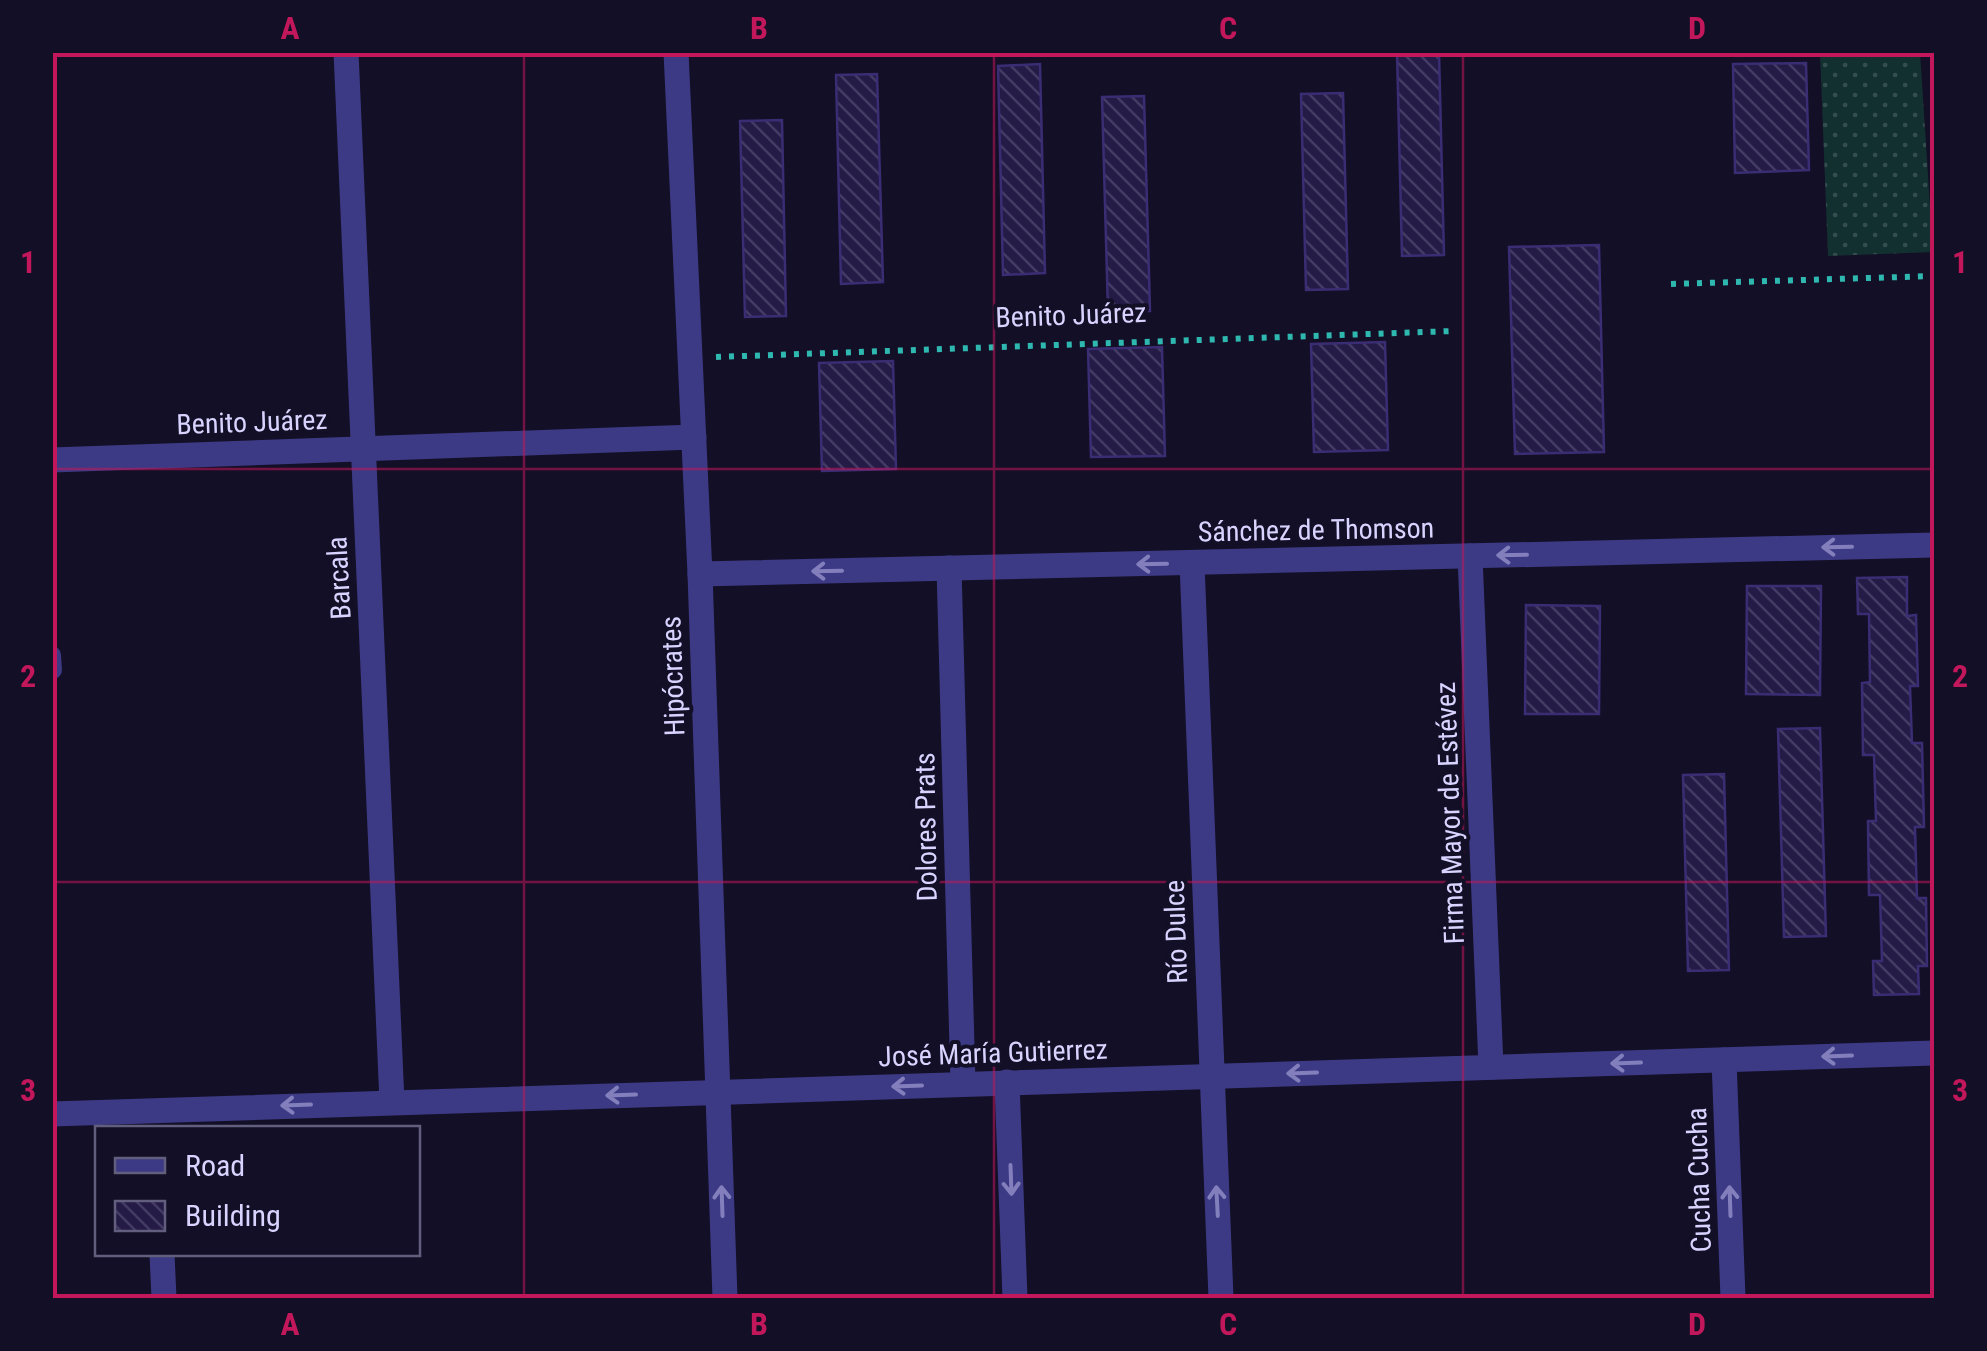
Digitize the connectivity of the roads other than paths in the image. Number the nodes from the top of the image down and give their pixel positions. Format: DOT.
graph roads {
  1 [pos="346,52"];
  2 [pos="676,52"];
  3 [pos="694,438"];
  4 [pos="363,448"];
  5 [pos="52,460"];
  6 [pos="1934,544"];
  7 [pos="1470,556"];
  8 [pos="1192,563"];
  9 [pos="949,568"];
  10 [pos="700,574"];
  11 [pos="52,655"];
  12 [pos="53,670"];
  13 [pos="1934,1053"];
  14 [pos="1724,1060"];
  15 [pos="1491,1067"];
  16 [pos="1212,1076"];
  17 [pos="1008,1082"];
  18 [pos="962,1084"];
  19 [pos="718,1092"];
  20 [pos="392,1102"];
  21 [pos="52,1114"];
  22 [pos="157,1119"];
  23 [pos="162,1256"];
  24 [pos="164,1298"];
  25 [pos="726,1298"];
  26 [pos="1016,1298"];
  27 [pos="1222,1298"];
  28 [pos="1734,1298"];
  1 -- 4 [label="street, Barcala"];
  2 -- 3 [label="street, Hipócrates"];
  3 -- 4 [label="street, Benito Juárez"];
  3 -- 10 [label="street, Hipócrates"];
  4 -- 5 [label="street, Benito Juárez"];
  4 -- 20 [label="street, Barcala"];
  6 -- 7 [label="street, Sánchez de Thomson, one-way"];
  7 -- 8 [label="street, Sánchez de Thomson"];
  7 -- 15 [label="street, Firma Mayor de Estévez"];
  8 -- 9 [label="street, Sánchez de Thomson, one-way"];
  8 -- 16 [label="street, Río Dulce"];
  9 -- 10 [label="street, Sánchez de Thomson, one-way"];
  9 -- 18 [label="street, Dolores Prats"];
  10 -- 19 [label="street, Hipócrates"];
  11 -- 12 [label="lane"];
  13 -- 14 [label="street, José María Gutierrez, one-way"];
  14 -- 15 [label="street, José María Gutierrez, one-way"];
  28 -- 14 [label="street, Cucha Cucha, one-way"];
  15 -- 16 [label="street, José María Gutierrez, one-way"];
  16 -- 17 [label="street, José María Gutierrez"];
  27 -- 16 [label="street, Río Dulce, one-way"];
  17 -- 18 [label="street, José María Gutierrez"];
  17 -- 26 [label="street, one-way"];
  18 -- 19 [label="street, José María Gutierrez, one-way"];
  19 -- 20 [label="street, José María Gutierrez, one-way"];
  25 -- 19 [label="street, Hipócrates, one-way"];
  20 -- 22 [label="street, José María Gutierrez, one-way"];
  21 -- 22 [label="street, José María Gutierrez"];
  23 -- 24 [label="street"];
}
